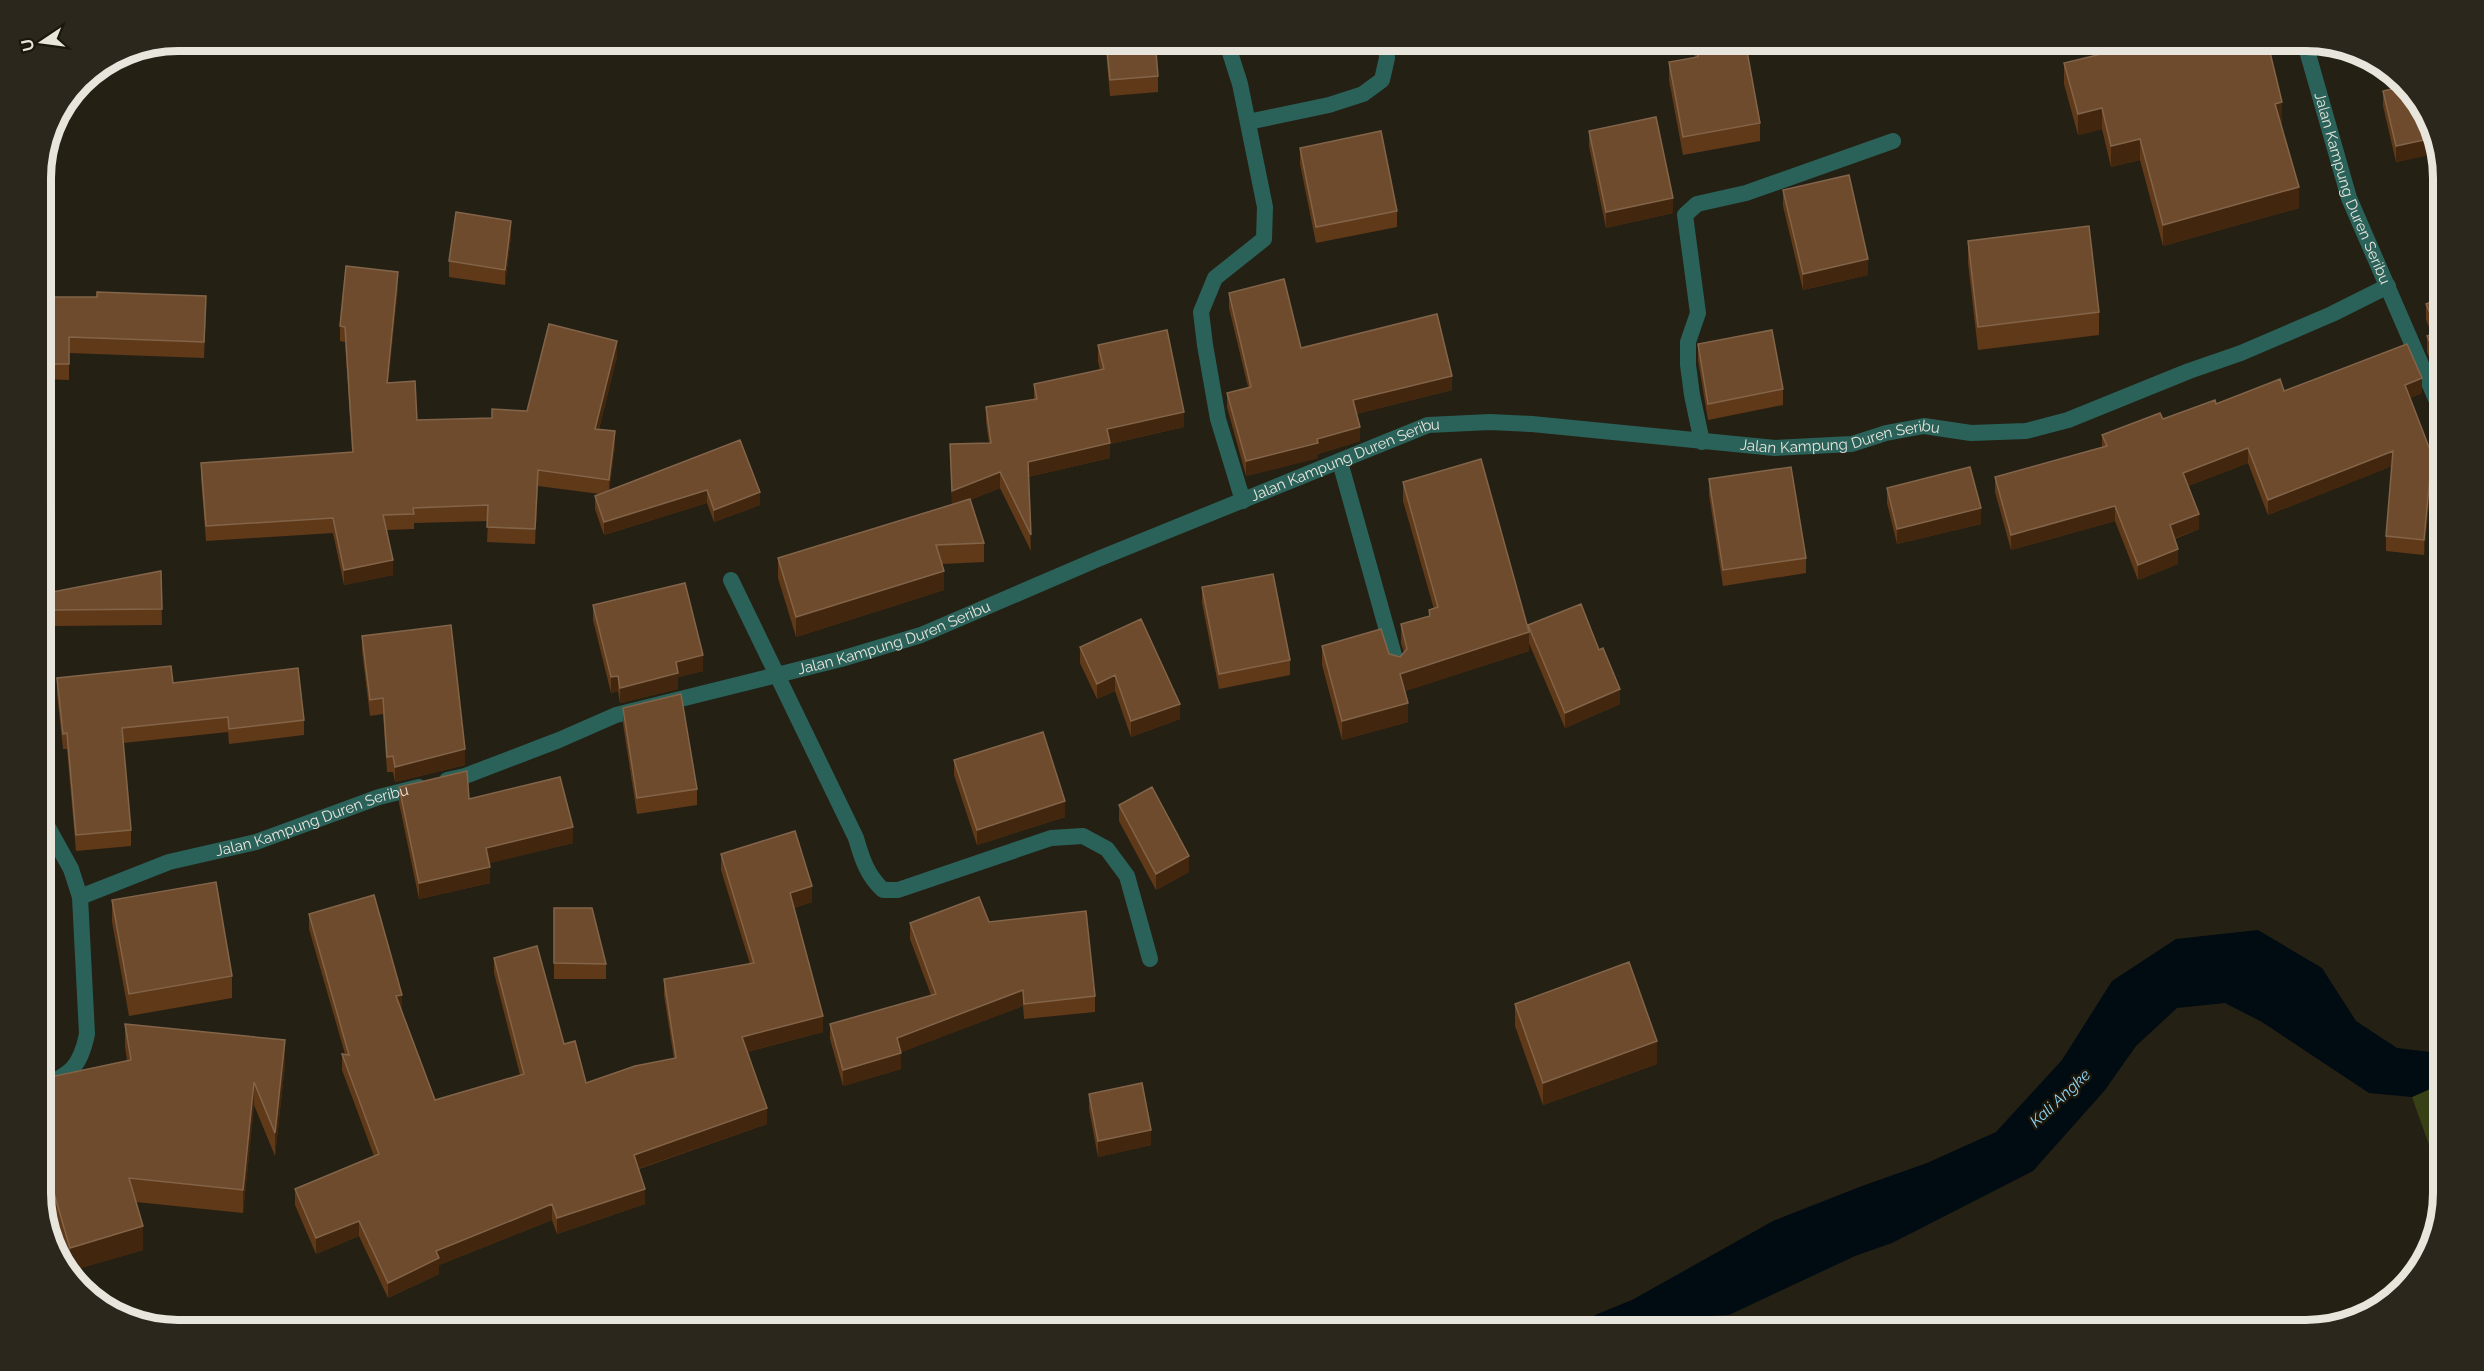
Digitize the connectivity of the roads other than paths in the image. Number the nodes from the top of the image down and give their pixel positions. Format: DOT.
graph roads {
  1 [pos="1230,51"];
  2 [pos="1387,51"];
  3 [pos="2307,51"];
  4 [pos="1248,122"];
  5 [pos="1893,141"];
  6 [pos="2388,286"];
  7 [pos="2433,392"];
  8 [pos="1702,442"];
  9 [pos="1340,462"];
  10 [pos="1244,501"];
  11 [pos="731,580"];
  12 [pos="1396,666"];
  13 [pos="778,675"];
  14 [pos="51,833"];
  15 [pos="80,897"];
  16 [pos="1150,959"];
  17 [pos="51,1082"];
  1 -- 4 [label="street"];
  2 -- 4 [label="street"];
  3 -- 6 [label="street, Jalan Kampung Duren Seribu"];
  4 -- 10 [label="street"];
  5 -- 8 [label="street"];
  6 -- 7 [label="street"];
  6 -- 8 [label="street, Jalan Kampung Duren Seribu"];
  8 -- 9 [label="street, Jalan Kampung Duren Seribu"];
  9 -- 10 [label="street, Jalan Kampung Duren Seribu"];
  9 -- 12 [label="street"];
  10 -- 13 [label="street, Jalan Kampung Duren Seribu"];
  11 -- 13 [label="street"];
  13 -- 15 [label="street, Jalan Kampung Duren Seribu"];
  13 -- 16 [label="street"];
  14 -- 15 [label="street"];
  15 -- 17 [label="street"];
}
